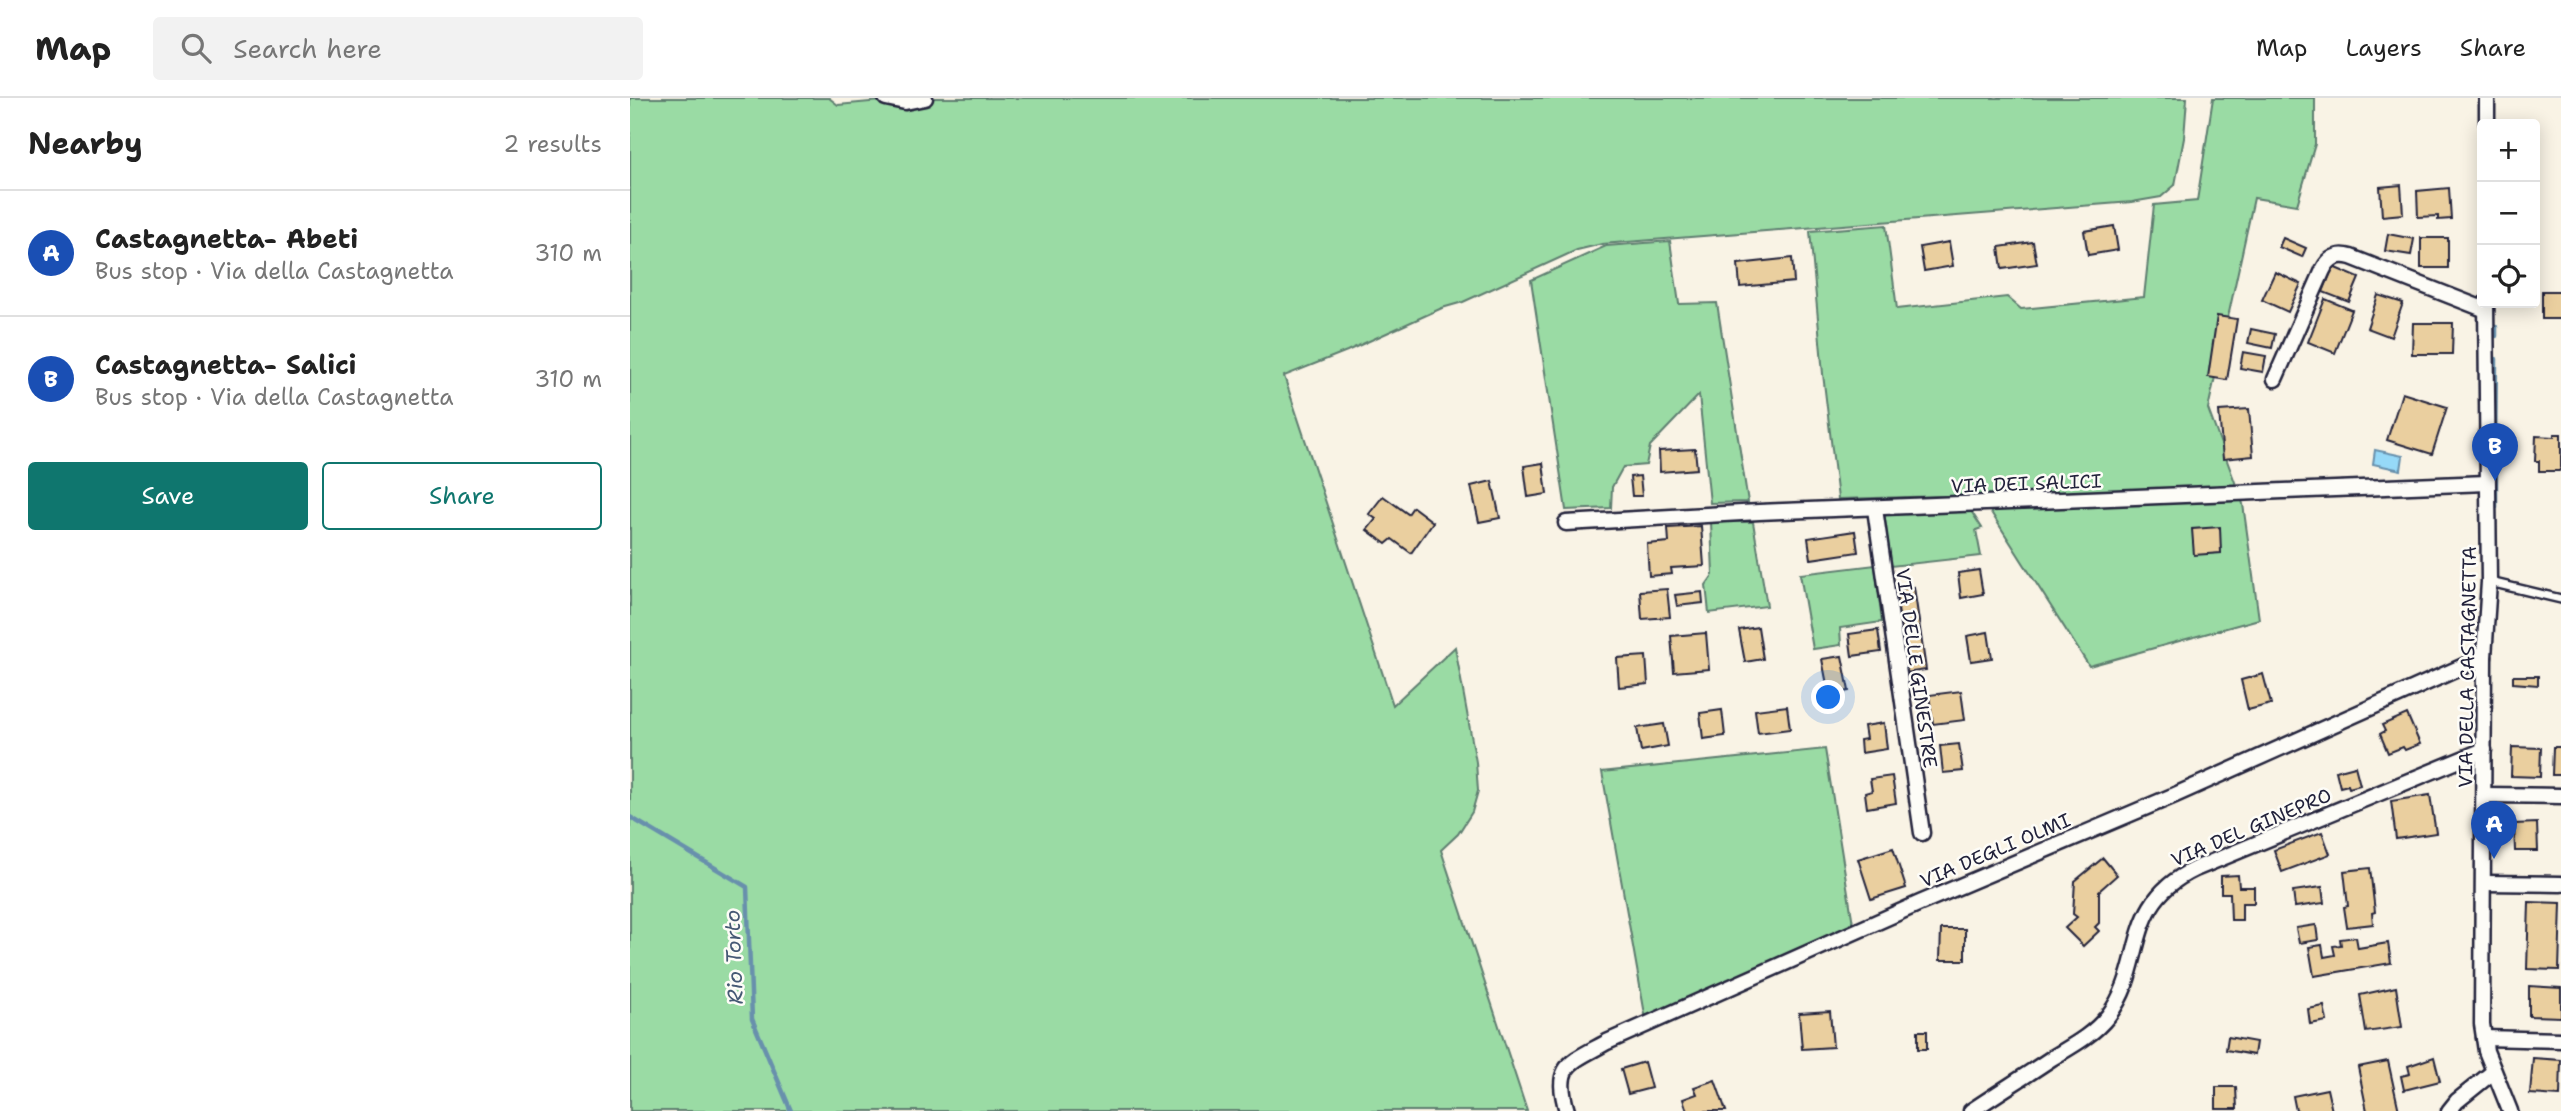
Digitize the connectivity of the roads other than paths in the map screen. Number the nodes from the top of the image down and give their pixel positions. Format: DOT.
graph roads {
  1 [pos="886,98"];
  2 [pos="925,98"];
  3 [pos="2487,98"];
  4 [pos="2487,119"];
  5 [pos="2477,304"];
  6 [pos="2486,308"];
  7 [pos="2275,379"];
  8 [pos="2487,483"];
  9 [pos="1875,509"];
  10 [pos="1566,523"];
  11 [pos="2489,582"];
  12 [pos="2561,598"];
  13 [pos="2484,657"];
  14 [pos="2484,750"];
  15 [pos="2484,795"];
  16 [pos="2561,796"];
  17 [pos="1922,833"];
  18 [pos="2485,883"];
  19 [pos="2561,884"];
  20 [pos="2484,1038"];
  21 [pos="2561,1040"];
  22 [pos="2493,1072"];
  23 [pos="1567,1111"];
  24 [pos="1971,1111"];
  25 [pos="2449,1111"];
  26 [pos="2510,1111"];
  1 -- 2 [label="street"];
  3 -- 4 [label="street"];
  5 -- 7 [label="street"];
  6 -- 8 [label="street, VIA DELLA CASTAGNETTA"];
  8 -- 9 [label="street, VIA DEI SALICI"];
  8 -- 11 [label="street, VIA DELLA CASTAGNETTA"];
  9 -- 10 [label="street, VIA DEI SALICI"];
  9 -- 17 [label="street, VIA DELLE GINESTRE"];
  11 -- 12 [label="lane"];
  11 -- 13 [label="street, VIA DELLA CASTAGNETTA"];
  13 -- 14 [label="street, VIA DELLA CASTAGNETTA"];
  13 -- 23 [label="street, VIA DEGLI OLMI"];
  14 -- 15 [label="street, VIA DELLA CASTAGNETTA"];
  14 -- 24 [label="street, VIA DEL GINEPRO"];
  15 -- 16 [label="street"];
  15 -- 18 [label="street, VIA DELLA CASTAGNETTA"];
  18 -- 19 [label="street"];
  18 -- 20 [label="street, VIA DELLA CASTAGNETTA"];
  20 -- 21 [label="street"];
  20 -- 22 [label="street, VIA DELLA CASTAGNETTA"];
  22 -- 25 [label="street"];
  22 -- 26 [label="street, VIA DELLA CASTAGNETTA"];
}
